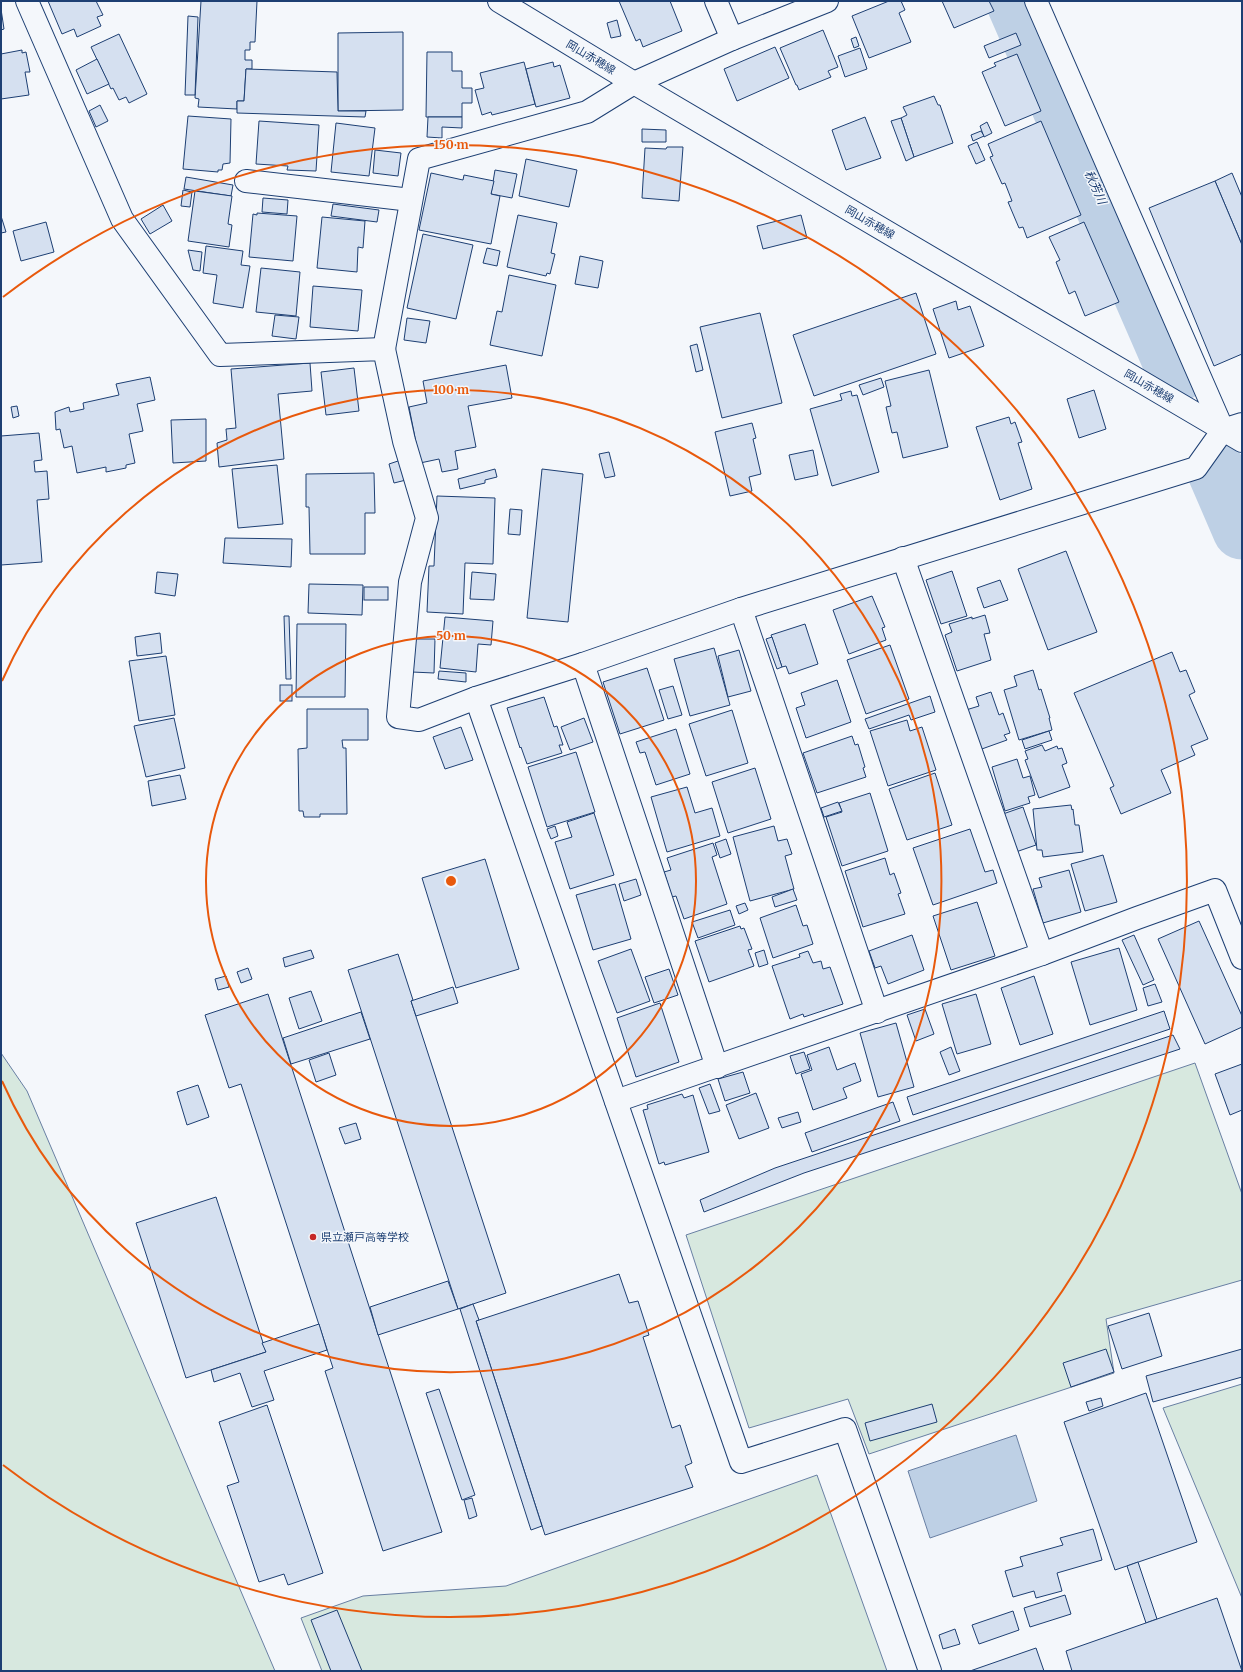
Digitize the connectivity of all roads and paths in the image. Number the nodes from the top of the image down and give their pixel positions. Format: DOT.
graph roads {
  1 [pos="27,1"];
  2 [pos="499,1"];
  3 [pos="716,1"];
  4 [pos="827,1"];
  5 [pos="1036,1"];
  6 [pos="732,39"];
  7 [pos="634,83"];
  8 [pos="246,181"];
  9 [pos="411,200"];
  10 [pos="384,349"];
  11 [pos="1233,427"];
  12 [pos="1242,441"];
  13 [pos="903,558"];
  14 [pos="741,609"];
  15 [pos="583,664"];
  16 [pos="476,698"];
  17 [pos="1042,954"];
  18 [pos="1242,958"];
  19 [pos="877,1012"];
  20 [pos="717,1067"];
  21 [pos="616,1100"];
  22 [pos="930,1671"];
  1 -- 10 [label="street"];
  2 -- 7 [label="street, 岡山赤穂線"];
  3 -- 6 [label="street"];
  4 -- 6 [label="street"];
  5 -- 11 [label="street"];
  6 -- 7 [label="street"];
  7 -- 9 [label="street"];
  7 -- 11 [label="street, 岡山赤穂線"];
  8 -- 9 [label="street"];
  9 -- 10 [label="street"];
  10 -- 16 [label="street"];
  11 -- 12 [label="street, 岡山赤穂線"];
  11 -- 13 [label="street"];
  13 -- 14 [label="street"];
  13 -- 17 [label="street"];
  14 -- 15 [label="street"];
  14 -- 19 [label="street"];
  15 -- 16 [label="street"];
  15 -- 20 [label="street"];
  16 -- 21 [label="street"];
  17 -- 18 [label="street"];
  17 -- 19 [label="street"];
  19 -- 20 [label="street"];
  20 -- 21 [label="street"];
  21 -- 22 [label="street"];
}
